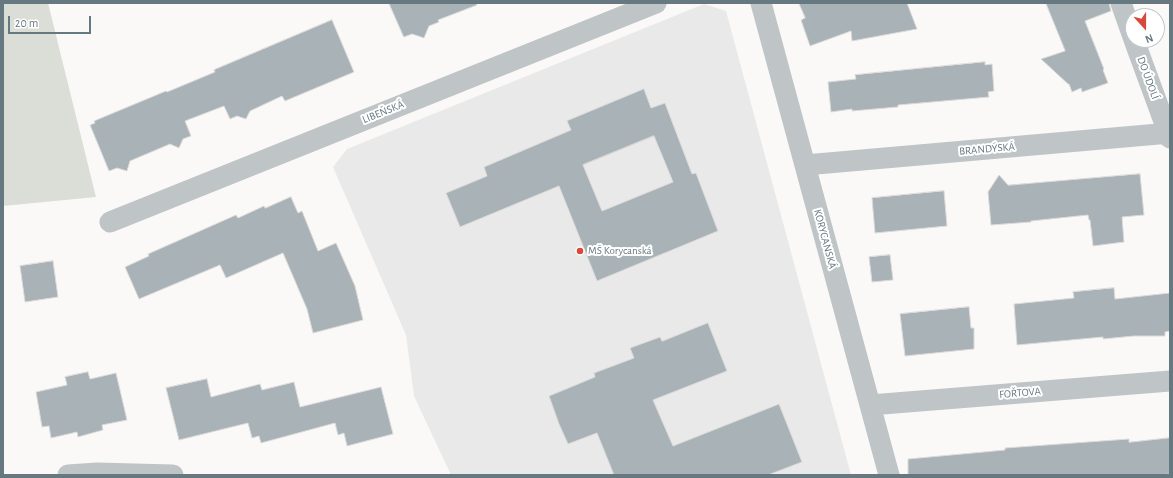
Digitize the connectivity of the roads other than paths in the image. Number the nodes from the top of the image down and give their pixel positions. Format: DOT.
graph roads {
  1 [pos="656,3"];
  2 [pos="761,3"];
  3 [pos="1121,3"];
  4 [pos="1125,14"];
  5 [pos="1137,48"];
  6 [pos="1169,134"];
  7 [pos="805,166"];
  8 [pos="110,222"];
  9 [pos="1170,381"];
  10 [pos="870,405"];
  11 [pos="68,475"];
  12 [pos="173,475"];
  13 [pos="889,475"];
  1 -- 8 [label="street, LIBEŇSKÁ"];
  2 -- 7 [label="street, KORYCANSKÁ"];
  3 -- 4 [label="street"];
  5 -- 6 [label="street, DO ÚDOLÍ"];
  6 -- 7 [label="street, BRANDÝSKÁ"];
  7 -- 10 [label="street, KORYCANSKÁ"];
  9 -- 10 [label="street, FOŘTOVA"];
  10 -- 13 [label="street, KORYCANSKÁ"];
  11 -- 12 [label="street"];
}
